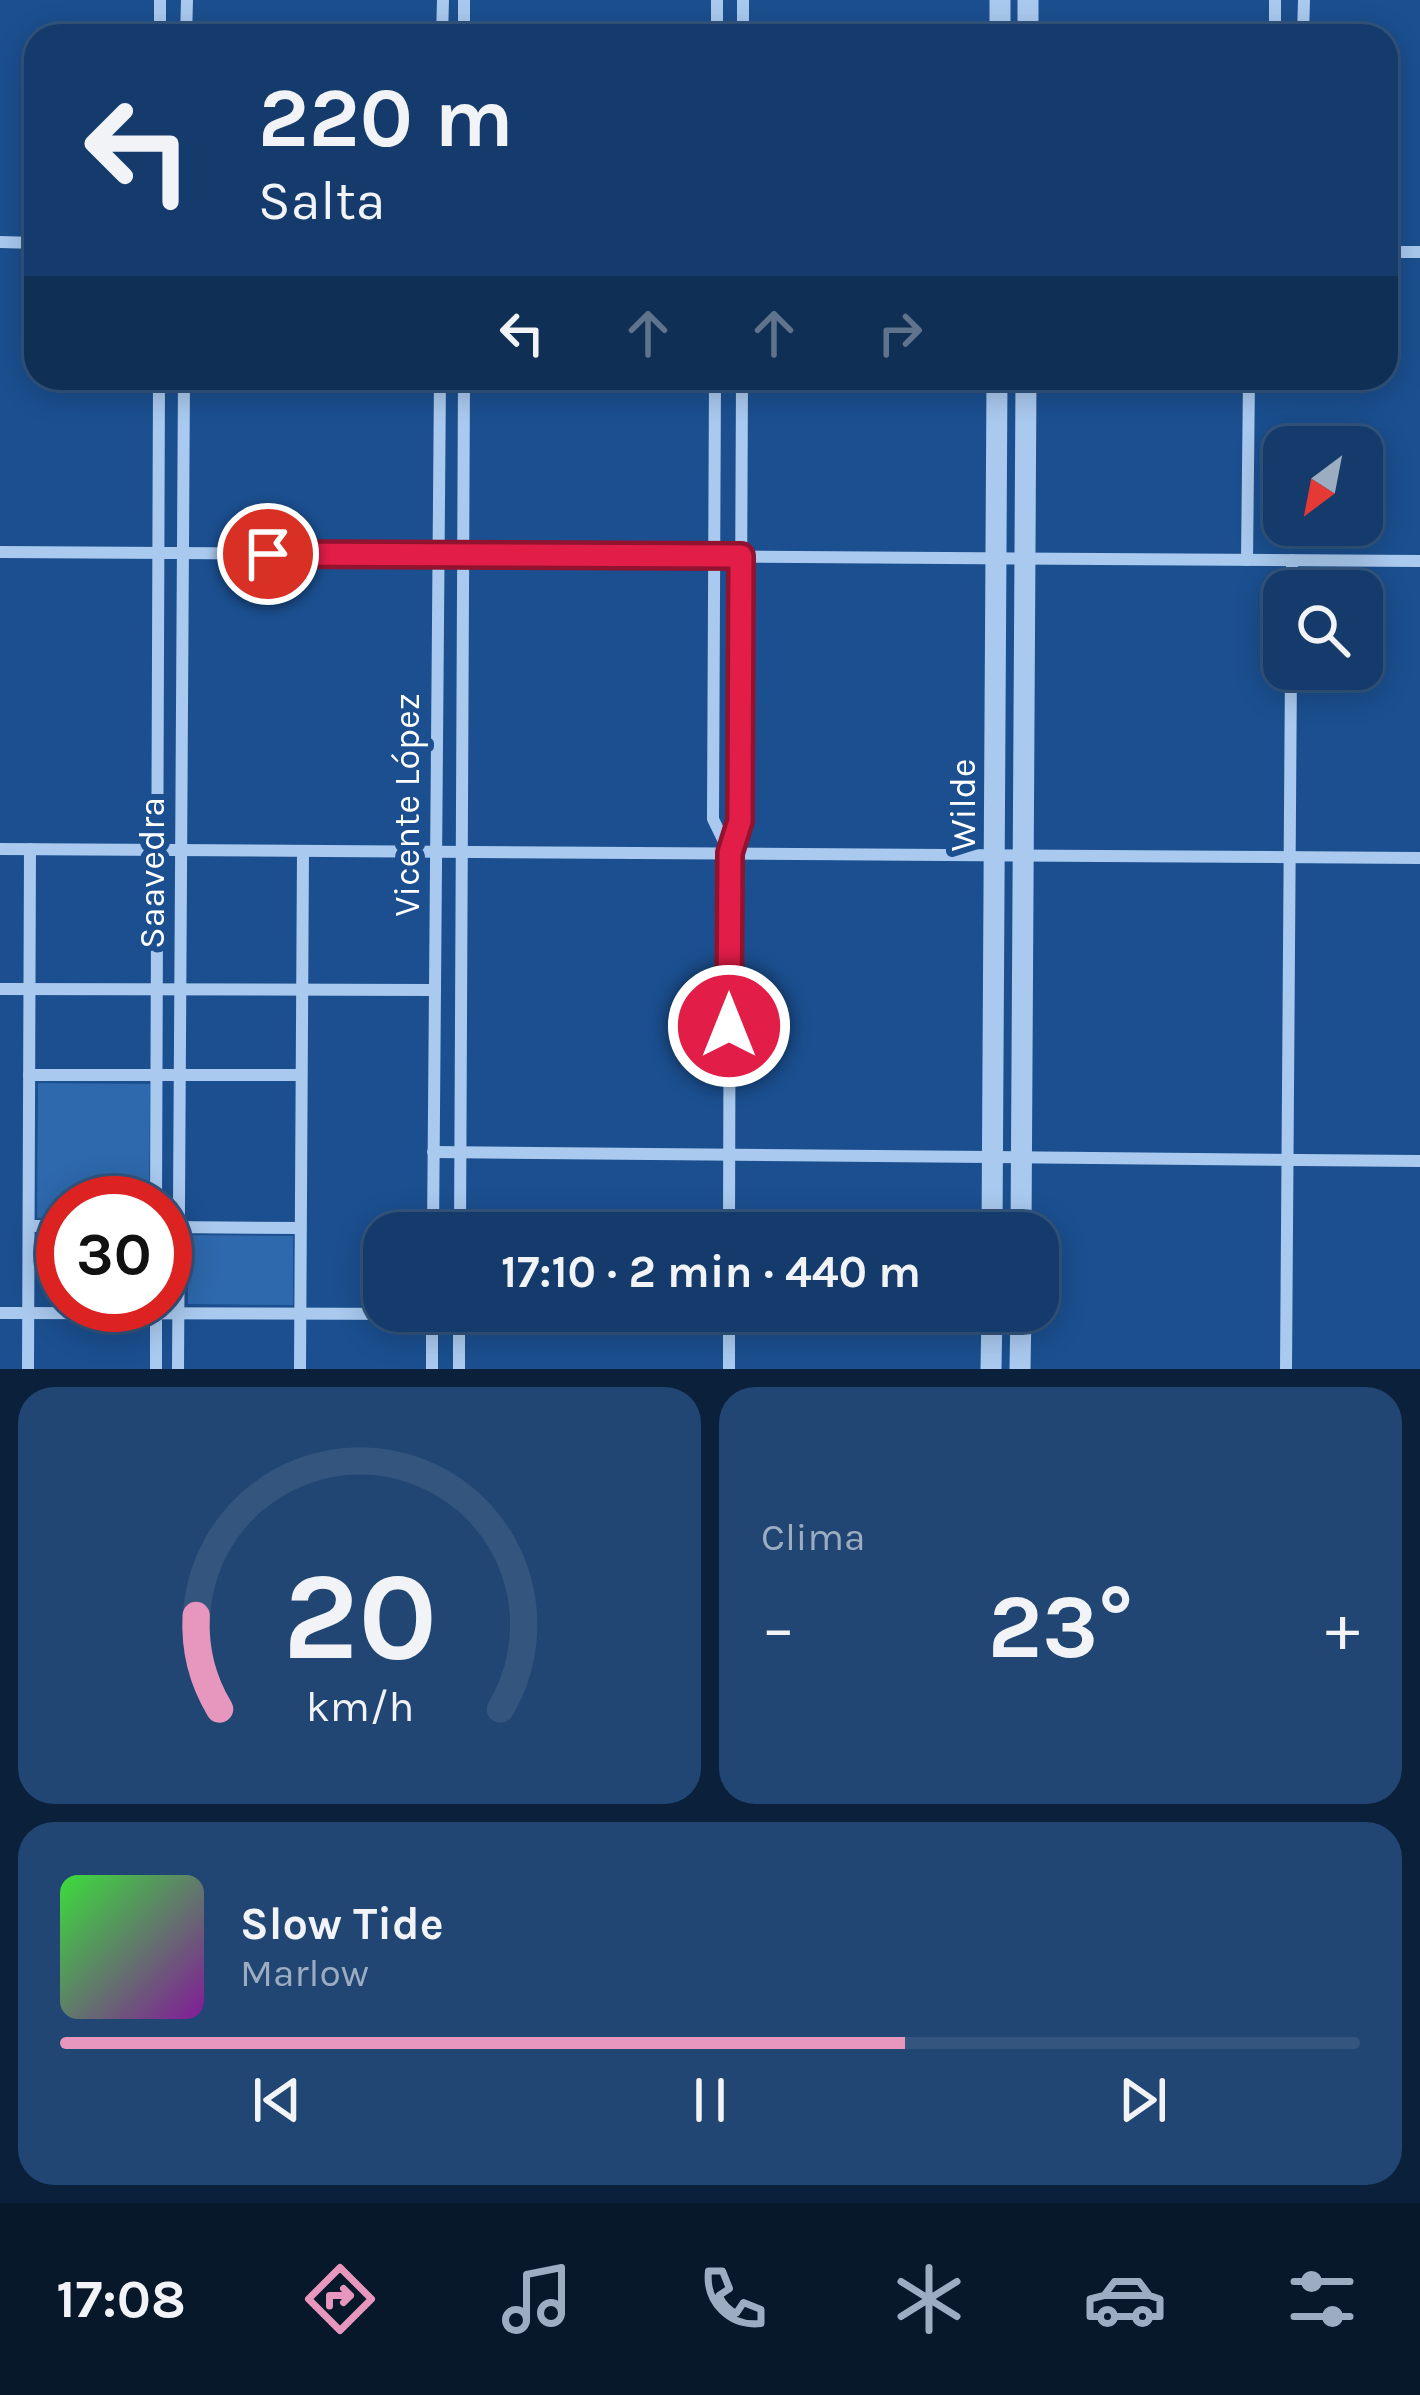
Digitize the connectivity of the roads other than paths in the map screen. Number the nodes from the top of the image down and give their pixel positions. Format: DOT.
graph roads {
  1 [pos="159,390"];
  2 [pos="184,390"];
  3 [pos="440,390"];
  4 [pos="464,390"];
  5 [pos="715,390"];
  6 [pos="742,390"];
  7 [pos="998,390"];
  8 [pos="1026,390"];
  9 [pos="1250,390"];
  10 [pos="0,552"];
  11 [pos="158,553"];
  12 [pos="183,553"];
  13 [pos="438,555"];
  14 [pos="463,555"];
  15 [pos="714,556"];
  16 [pos="741,556"];
  17 [pos="996,558"];
  18 [pos="1025,559"];
  19 [pos="1246,560"];
  20 [pos="1292,560"];
  21 [pos="1420,561"];
  22 [pos="1292,570"];
  23 [pos="1291,690"];
  24 [pos="0,849"];
  25 [pos="30,849"];
  26 [pos="158,850"];
  27 [pos="182,850"];
  28 [pos="303,851"];
  29 [pos="436,851"];
  30 [pos="462,852"];
  31 [pos="730,853"];
  32 [pos="994,855"];
  33 [pos="1023,855"];
  34 [pos="1290,857"];
  35 [pos="1420,858"];
  36 [pos="0,989"];
  37 [pos="30,989"];
  38 [pos="157,989"];
  39 [pos="181,989"];
  40 [pos="301,990"];
  41 [pos="435,990"];
  42 [pos="157,1075"];
  43 [pos="180,1075"];
  44 [pos="301,1075"];
  45 [pos="29,1076"];
  46 [pos="433,1152"];
  47 [pos="460,1153"];
  48 [pos="729,1156"];
  49 [pos="993,1158"];
  50 [pos="1022,1159"];
  51 [pos="1288,1160"];
  52 [pos="1420,1161"];
  53 [pos="156,1176"];
  54 [pos="175,1176"];
  55 [pos="433,1212"];
  56 [pos="460,1212"];
  57 [pos="729,1212"];
  58 [pos="992,1212"];
  59 [pos="1021,1212"];
  60 [pos="29,1226"];
  61 [pos="36,1226"];
  62 [pos="192,1227"];
  63 [pos="301,1228"];
  64 [pos="0,1313"];
  65 [pos="28,1313"];
  66 [pos="36,1313"];
  67 [pos="192,1313"];
  68 [pos="300,1313"];
  69 [pos="363,1313"];
  70 [pos="156,1332"];
  71 [pos="178,1332"];
  72 [pos="432,1332"];
  73 [pos="460,1332"];
  74 [pos="729,1332"];
  75 [pos="992,1332"];
  76 [pos="1021,1332"];
  77 [pos="28,1369"];
  78 [pos="156,1369"];
  79 [pos="178,1369"];
  80 [pos="300,1369"];
  81 [pos="432,1369"];
  82 [pos="459,1369"];
  83 [pos="729,1369"];
  84 [pos="992,1369"];
  85 [pos="1021,1369"];
  86 [pos="1286,1369"];
  1 -- 11 [label="street, Saavedra"];
  2 -- 12 [label="street, Saavedra"];
  3 -- 13 [label="street, Vicente López"];
  4 -- 14 [label="street, Vicente López"];
  5 -- 15 [label="street"];
  6 -- 16 [label="street"];
  7 -- 17 [label="street, Wilde"];
  8 -- 18 [label="street, Wilde"];
  9 -- 19 [label="street"];
  10 -- 11 [label="street"];
  11 -- 12 [label="street"];
  11 -- 26 [label="street, Saavedra"];
  12 -- 13 [label="street"];
  12 -- 27 [label="street, Saavedra"];
  13 -- 14 [label="street"];
  13 -- 29 [label="street, Vicente López"];
  14 -- 15 [label="street"];
  14 -- 30 [label="street, Vicente López"];
  15 -- 16 [label="street"];
  15 -- 31 [label="street"];
  16 -- 17 [label="street"];
  16 -- 31 [label="street"];
  17 -- 18 [label="street"];
  17 -- 32 [label="street, Wilde"];
  18 -- 19 [label="street"];
  18 -- 33 [label="street, Wilde"];
  19 -- 20 [label="street"];
  20 -- 21 [label="street"];
  20 -- 22 [label="street"];
  23 -- 34 [label="street"];
  24 -- 25 [label="street"];
  25 -- 26 [label="street"];
  25 -- 37 [label="street"];
  26 -- 27 [label="street"];
  26 -- 38 [label="street, Saavedra"];
  27 -- 28 [label="street"];
  27 -- 39 [label="street, Saavedra"];
  28 -- 29 [label="street"];
  28 -- 40 [label="street"];
  29 -- 30 [label="street"];
  29 -- 41 [label="street, Vicente López"];
  30 -- 31 [label="street"];
  30 -- 47 [label="street, Vicente López"];
  31 -- 32 [label="street"];
  31 -- 48 [label="street"];
  32 -- 33 [label="street"];
  32 -- 49 [label="street, Wilde"];
  33 -- 34 [label="street"];
  33 -- 50 [label="street, Wilde"];
  34 -- 35 [label="street"];
  34 -- 51 [label="street"];
  36 -- 37 [label="street"];
  37 -- 38 [label="street"];
  37 -- 45 [label="street"];
  38 -- 39 [label="street"];
  38 -- 42 [label="street, Saavedra"];
  39 -- 40 [label="street"];
  39 -- 43 [label="street, Saavedra"];
  40 -- 41 [label="street"];
  40 -- 44 [label="street"];
  41 -- 46 [label="street, Vicente López"];
  42 -- 43 [label="street"];
  42 -- 45 [label="street"];
  42 -- 53 [label="street, Saavedra"];
  43 -- 44 [label="street"];
  43 -- 54 [label="street, Saavedra"];
  44 -- 63 [label="street"];
  45 -- 60 [label="street"];
  46 -- 47 [label="street"];
  46 -- 55 [label="street, Vicente López"];
  47 -- 48 [label="street"];
  47 -- 56 [label="street, Vicente López"];
  48 -- 49 [label="street"];
  48 -- 57 [label="street"];
  49 -- 50 [label="street"];
  49 -- 58 [label="street, Wilde"];
  50 -- 51 [label="street"];
  50 -- 59 [label="street, Wilde"];
  51 -- 52 [label="street"];
  51 -- 86 [label="street"];
  60 -- 61 [label="street"];
  60 -- 65 [label="street"];
  62 -- 63 [label="street"];
  63 -- 68 [label="street"];
  64 -- 65 [label="street"];
  65 -- 66 [label="street"];
  65 -- 77 [label="street"];
  67 -- 68 [label="street"];
  68 -- 69 [label="street"];
  68 -- 80 [label="street"];
  70 -- 78 [label="street"];
  71 -- 79 [label="street, Saavedra"];
  72 -- 81 [label="street"];
  73 -- 82 [label="street"];
  74 -- 83 [label="street"];
  75 -- 84 [label="street"];
  76 -- 85 [label="street"];
}
